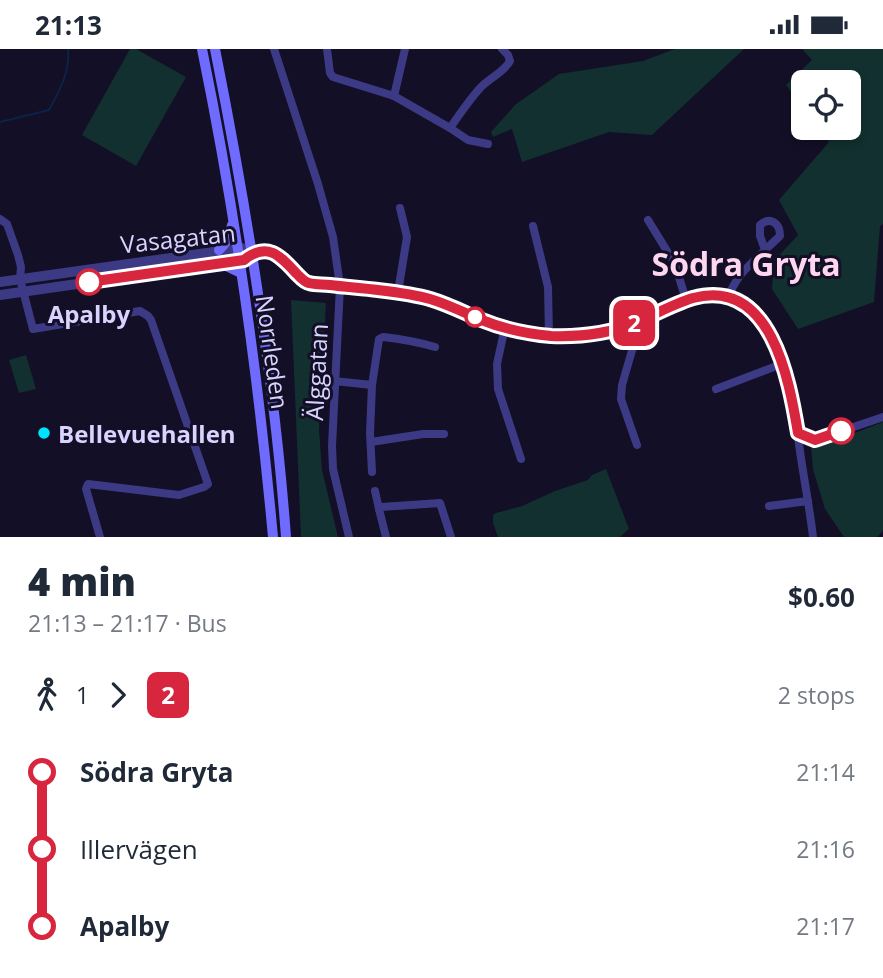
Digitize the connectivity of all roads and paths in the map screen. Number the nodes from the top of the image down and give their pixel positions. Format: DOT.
graph roads {
  1 [pos="202,49"];
  2 [pos="215,49"];
  3 [pos="274,49"];
  4 [pos="327,49"];
  5 [pos="405,49"];
  6 [pos="502,49"];
  7 [pos="394,96"];
  8 [pos="450,128"];
  9 [pos="488,144"];
  10 [pos="400,208"];
  11 [pos="0,219"];
  12 [pos="233,219"];
  13 [pos="648,220"];
  14 [pos="533,226"];
  15 [pos="238,248"];
  16 [pos="219,250"];
  17 [pos="765,250"];
  18 [pos="252,253"];
  19 [pos="240,260"];
  20 [pos="219,263"];
  21 [pos="241,273"];
  22 [pos="20,279"];
  23 [pos="0,282"];
  24 [pos="340,286"];
  25 [pos="23,291"];
  26 [pos="398,292"];
  27 [pos="0,295"];
  28 [pos="729,298"];
  29 [pos="686,300"];
  30 [pos="629,325"];
  31 [pos="505,327"];
  32 [pos="549,335"];
  33 [pos="435,348"];
  34 [pos="782,364"];
  35 [pos="334,381"];
  36 [pos="372,385"];
  37 [pos="716,389"];
  38 [pos="883,417"];
  39 [pos="798,433"];
  40 [pos="444,434"];
  41 [pos="371,442"];
  42 [pos="637,445"];
  43 [pos="521,459"];
  44 [pos="372,473"];
  45 [pos="375,491"];
  46 [pos="808,501"];
  47 [pos="769,506"];
  48 [pos="379,509"];
  49 [pos="100,537"];
  50 [pos="273,537"];
  51 [pos="286,537"];
  52 [pos="349,537"];
  53 [pos="386,537"];
  54 [pos="451,537"];
  55 [pos="813,537"];
  1 -- 12 [label="main road, Norrleden"];
  2 -- 18 [label="main road, Norrleden"];
  3 -- 24 [label="street, Älggatan"];
  4 -- 7 [label="street"];
  5 -- 7 [label="street"];
  6 -- 8 [label="street"];
  7 -- 8 [label="street"];
  8 -- 9 [label="street"];
  10 -- 26 [label="street"];
  11 -- 22 [label="street"];
  12 -- 15 [label="main road, Norrleden"];
  12 -- 16 [label="main road"];
  13 -- 29 [label="street"];
  14 -- 32 [label="street"];
  15 -- 16 [label="street, Vasagatan"];
  15 -- 18 [label="street, Vasagatan"];
  15 -- 19 [label="main road, Norrleden"];
  16 -- 22 [label="street, Vasagatan"];
  17 -- 28 [label="street"];
  18 -- 19 [label="street, Vasagatan"];
  18 -- 24 [label="street"];
  18 -- 51 [label="main road, Norrleden"];
  19 -- 20 [label="street, Vasagatan"];
  19 -- 21 [label="main road, Norrleden"];
  20 -- 21 [label="main road"];
  20 -- 25 [label="street, Vasagatan"];
  21 -- 50 [label="main road, Norrleden"];
  22 -- 23 [label="street, Vasagatan"];
  22 -- 25 [label="street"];
  24 -- 26 [label="street"];
  24 -- 35 [label="street, Älggatan"];
  25 -- 27 [label="street, Vasagatan"];
  25 -- 49 [label="street"];
  26 -- 31 [label="street"];
  28 -- 29 [label="street"];
  28 -- 34 [label="street"];
  29 -- 30 [label="street"];
  30 -- 32 [label="street"];
  30 -- 42 [label="street"];
  31 -- 32 [label="street"];
  31 -- 43 [label="street"];
  33 -- 36 [label="street"];
  34 -- 37 [label="street"];
  34 -- 39 [label="street"];
  35 -- 36 [label="street"];
  35 -- 52 [label="street, Älggatan"];
  36 -- 41 [label="street"];
  38 -- 39 [label="street"];
  39 -- 46 [label="street"];
  40 -- 41 [label="street"];
  41 -- 44 [label="street"];
  45 -- 48 [label="street"];
  46 -- 47 [label="street"];
  46 -- 55 [label="street"];
  48 -- 53 [label="street"];
  48 -- 54 [label="street"];
}
